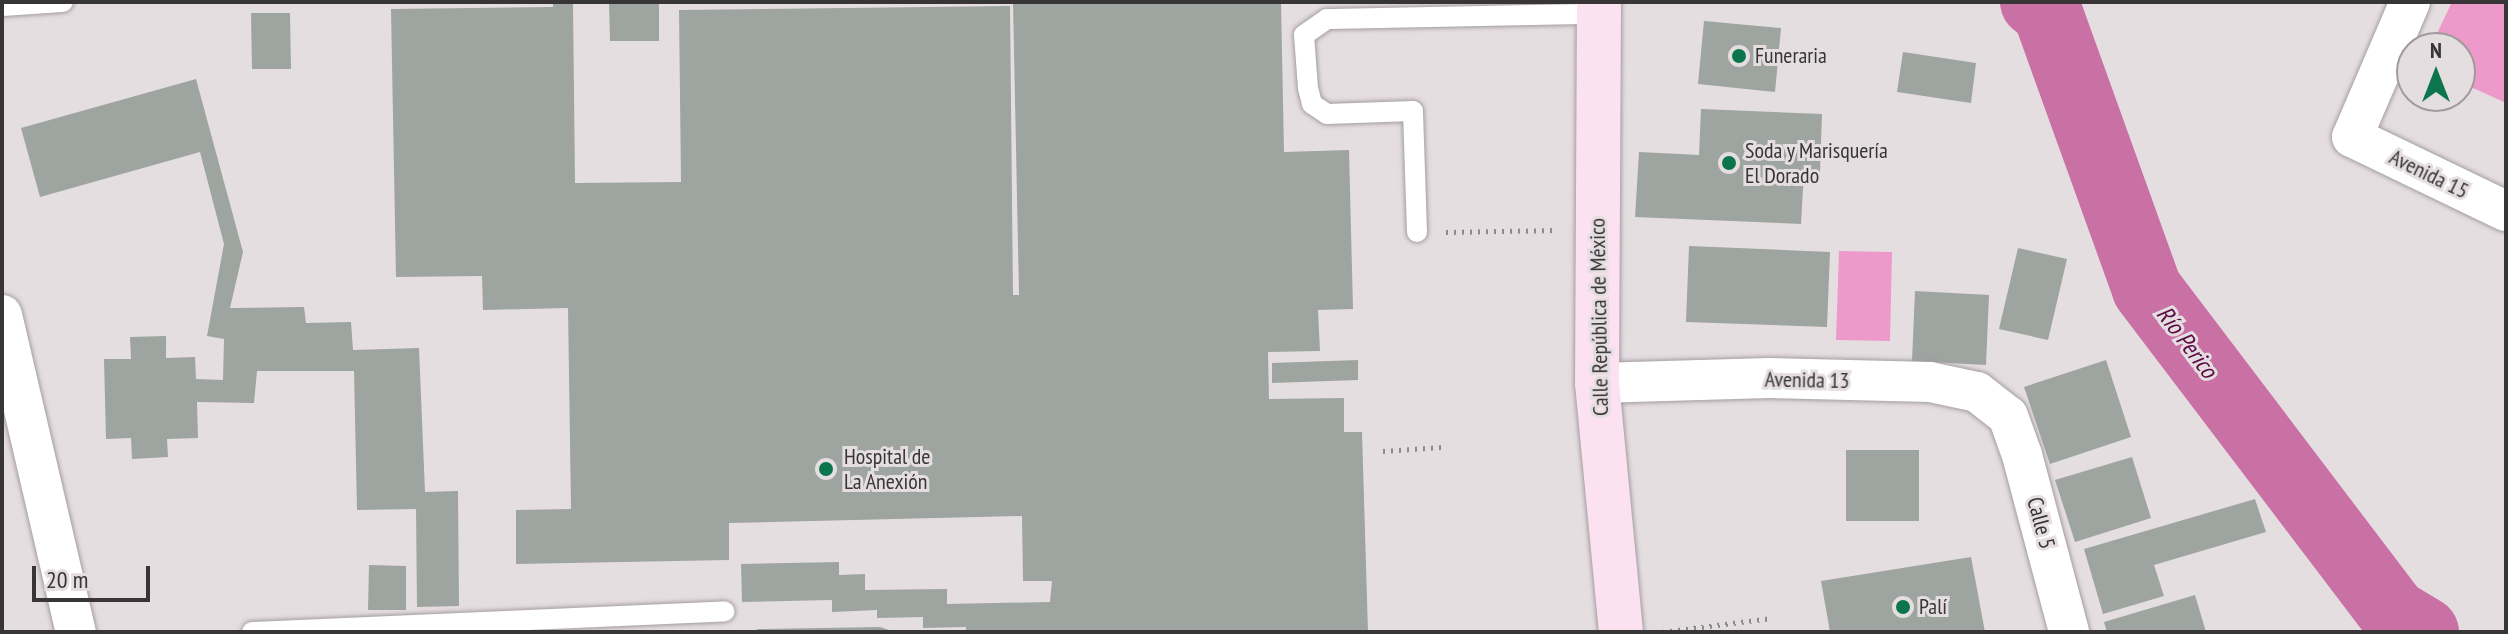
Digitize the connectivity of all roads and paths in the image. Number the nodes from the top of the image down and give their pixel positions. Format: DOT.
graph roads {
  1 [pos="63,2"];
  2 [pos="2410,2"];
  3 [pos="2,6"];
  4 [pos="1598,8"];
  5 [pos="2506,211"];
  6 [pos="1597,229"];
  7 [pos="1417,232"];
  8 [pos="2,315"];
  9 [pos="1597,383"];
  10 [pos="2008,416"];
  11 [pos="1442,447"];
  12 [pos="1383,451"];
  13 [pos="725,611"];
  14 [pos="1772,618"];
  15 [pos="76,632"];
  16 [pos="252,632"];
  17 [pos="1621,632"];
  18 [pos="1661,632"];
  19 [pos="2069,632"];
  1 -- 3 [label="lane"];
  2 -- 5 [label="street, Avenida 15"];
  4 -- 6 [label="main road, Calle República de México"];
  4 -- 7 [label="lane"];
  6 -- 7 [label="path"];
  6 -- 9 [label="main road, Calle República de México"];
  8 -- 15 [label="street"];
  9 -- 10 [label="street, Avenida 13"];
  9 -- 17 [label="main road, Calle República de México"];
  10 -- 19 [label="street, Calle 5"];
  11 -- 12 [label="path"];
  13 -- 16 [label="lane"];
  14 -- 18 [label="path"];
}
